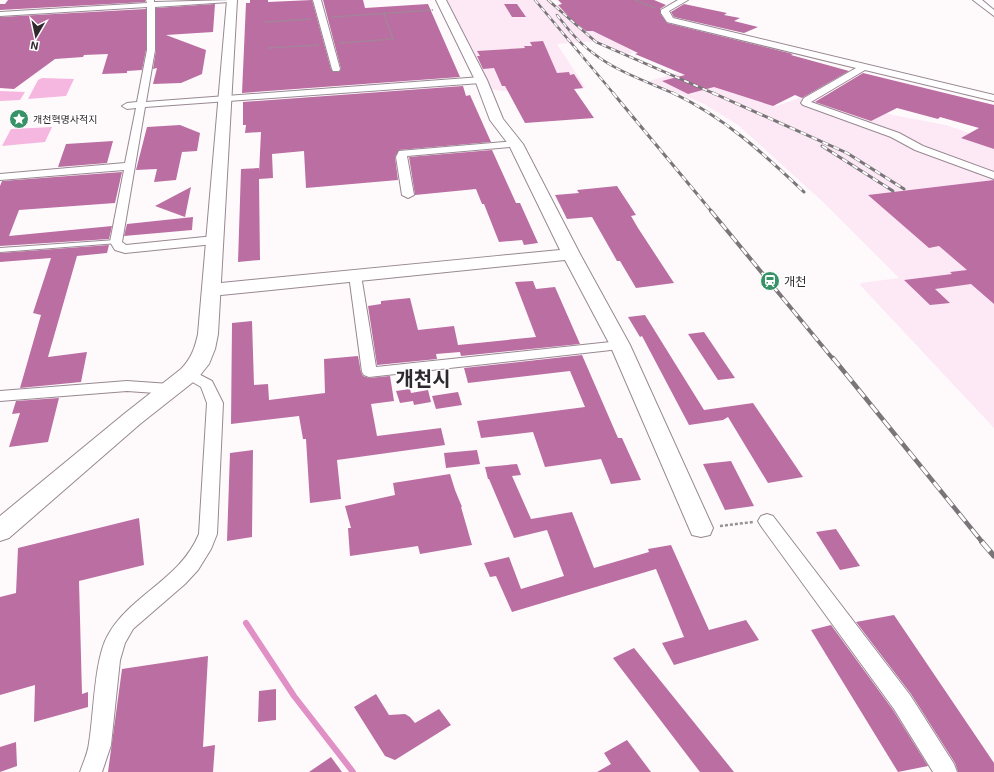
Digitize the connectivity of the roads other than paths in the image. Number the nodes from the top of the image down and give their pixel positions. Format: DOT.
graph roads {
  1 [pos="230,0"];
  2 [pos="317,0"];
  3 [pos="684,0"];
  4 [pos="977,0"];
  5 [pos="151,2"];
  6 [pos="443,5"];
  7 [pos="0,14"];
  8 [pos="994,14"];
  9 [pos="864,68"];
  10 [pos="336,69"];
  11 [pos="480,80"];
  12 [pos="994,98"];
  13 [pos="226,99"];
  14 [pos="142,105"];
  15 [pos="127,106"];
  16 [pos="516,144"];
  17 [pos="129,166"];
  18 [pos="0,176"];
  19 [pos="994,176"];
  20 [pos="408,194"];
  21 [pos="214,240"];
  22 [pos="116,242"];
  23 [pos="0,250"];
  24 [pos="571,254"];
  25 [pos="355,275"];
  26 [pos="211,290"];
  27 [pos="620,345"];
  28 [pos="189,374"];
  29 [pos="170,389"];
  30 [pos="0,396"];
  31 [pos="767,521"];
  32 [pos="701,528"];
  33 [pos="0,531"];
  34 [pos="90,772"];
  35 [pos="946,772"];
  1 -- 5 [label="street"];
  1 -- 13 [label="main road"];
  2 -- 10 [label="street"];
  3 -- 9 [label="street"];
  4 -- 8 [label="street"];
  5 -- 7 [label="street"];
  5 -- 14 [label="street"];
  6 -- 11 [label="main road"];
  9 -- 12 [label="street"];
  9 -- 19 [label="street"];
  11 -- 13 [label="street"];
  11 -- 16 [label="main road"];
  13 -- 14 [label="street"];
  13 -- 21 [label="main road"];
  14 -- 15 [label="street"];
  14 -- 17 [label="street"];
  16 -- 20 [label="street"];
  16 -- 24 [label="main road"];
  17 -- 18 [label="street"];
  17 -- 22 [label="street"];
  21 -- 22 [label="street"];
  21 -- 26 [label="main road"];
  22 -- 23 [label="lane"];
  24 -- 25 [label="main road"];
  24 -- 27 [label="main road"];
  25 -- 26 [label="main road"];
  25 -- 27 [label="street"];
  26 -- 28 [label="main road"];
  27 -- 32 [label="main road"];
  28 -- 29 [label="main road"];
  28 -- 34 [label="street"];
  29 -- 30 [label="street"];
  29 -- 33 [label="main road"];
  31 -- 35 [label="street"];
}
